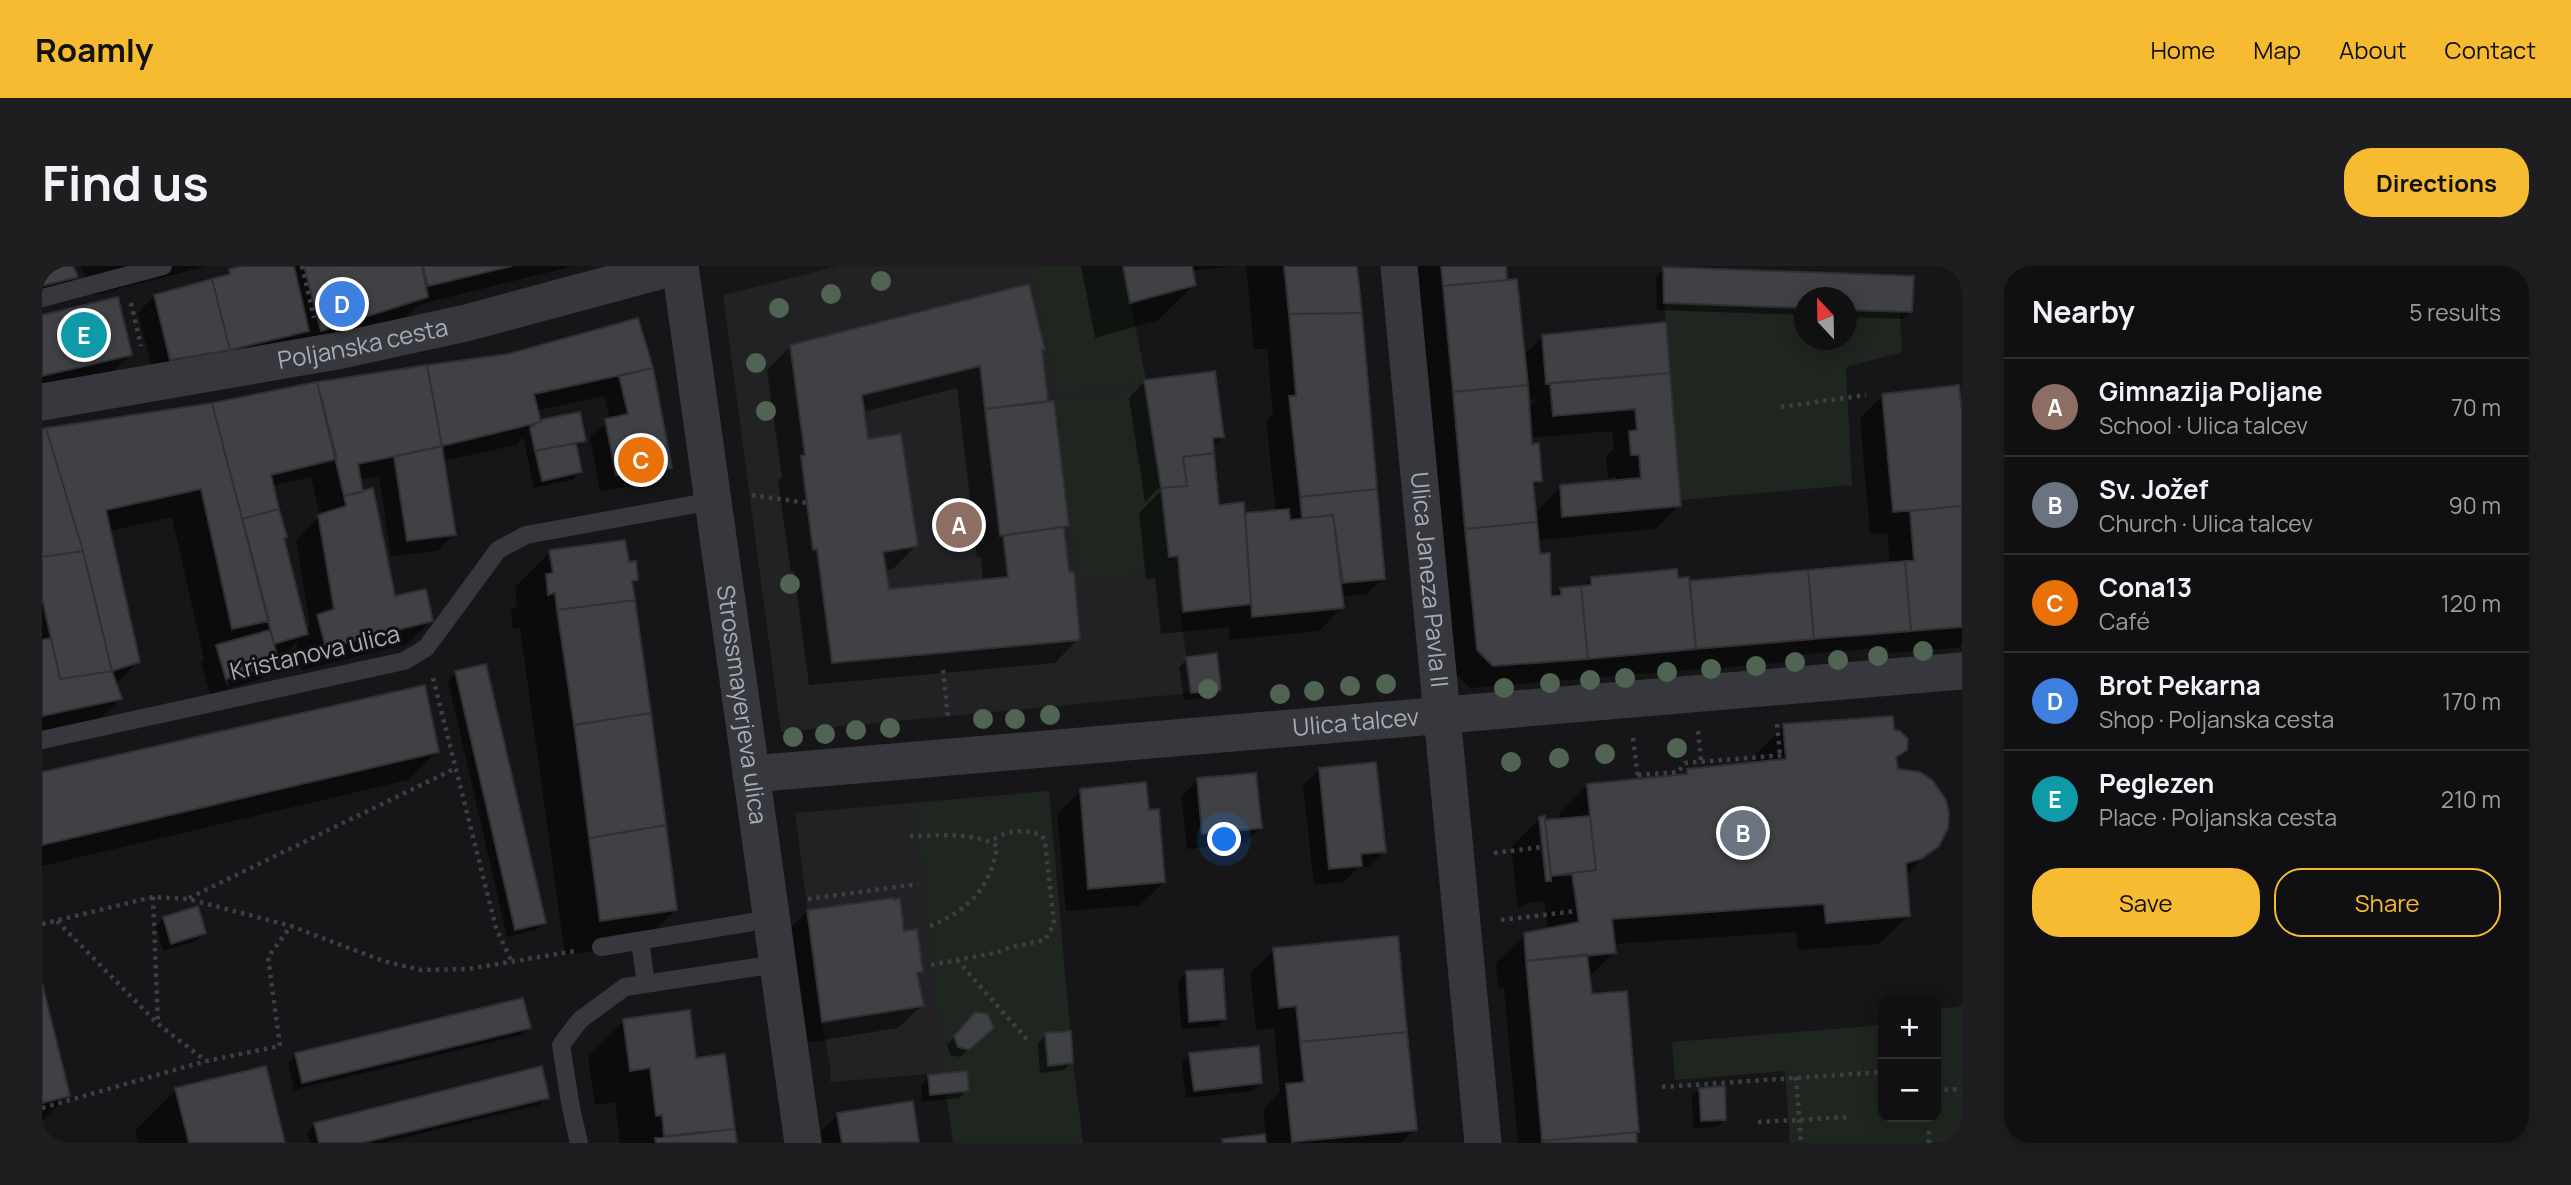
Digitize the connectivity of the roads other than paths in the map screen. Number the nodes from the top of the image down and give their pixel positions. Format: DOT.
graph roads {
  1 [pos="163,266"];
  2 [pos="679,266"];
  3 [pos="1399,266"];
  4 [pos="42,298"];
  5 [pos="42,402"];
  6 [pos="713,501"];
  7 [pos="1962,671"];
  8 [pos="1443,717"];
  9 [pos="42,740"];
  10 [pos="751,774"];
  11 [pos="770,912"];
  12 [pos="640,941"];
  13 [pos="601,947"];
  14 [pos="777,964"];
  15 [pos="646,984"];
  16 [pos="579,1143"];
  17 [pos="803,1143"];
  18 [pos="1483,1143"];
  1 -- 4 [label="lane"];
  2 -- 5 [label="street, Poljanska cesta"];
  2 -- 6 [label="street, Strossmayerjeva ulica"];
  3 -- 8 [label="street, Ulica Janeza Pavla II"];
  6 -- 9 [label="lane, Kristanova ulica"];
  6 -- 10 [label="street, Strossmayerjeva ulica"];
  7 -- 8 [label="street, Ulica talcev"];
  8 -- 10 [label="street, Ulica talcev"];
  8 -- 18 [label="street, Ulica Janeza Pavla II"];
  10 -- 11 [label="street, Strossmayerjeva ulica"];
  11 -- 12 [label="lane"];
  11 -- 14 [label="street, Strossmayerjeva ulica"];
  12 -- 13 [label="lane"];
  12 -- 15 [label="lane"];
  14 -- 15 [label="lane"];
  14 -- 17 [label="street, Strossmayerjeva ulica"];
  15 -- 16 [label="lane"];
}
